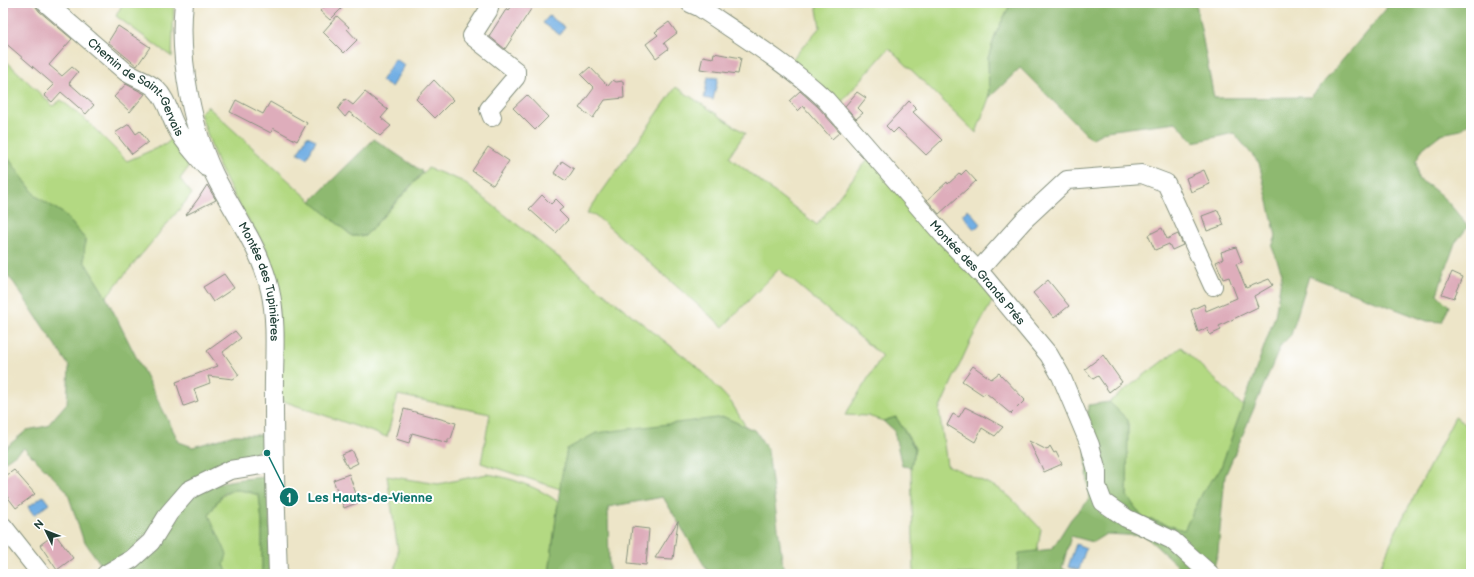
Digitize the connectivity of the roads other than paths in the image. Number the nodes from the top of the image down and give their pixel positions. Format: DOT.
graph roads {
  1 [pos="46,3"];
  2 [pos="184,3"];
  3 [pos="490,3"];
  4 [pos="690,3"];
  5 [pos="492,117"];
  6 [pos="217,180"];
  7 [pos="978,271"];
  8 [pos="1213,286"];
  9 [pos="274,463"];
  10 [pos="3,526"];
  11 [pos="41,574"];
  12 [pos="106,574"];
  13 [pos="278,574"];
  14 [pos="1210,574"];
  1 -- 6 [label="street, Chemin de Saint-Gervais"];
  2 -- 6 [label="street, Montée des Tupinières"];
  3 -- 5 [label="street"];
  4 -- 7 [label="street, Montée des Grands Prés"];
  6 -- 9 [label="street, Montée des Tupinières"];
  7 -- 8 [label="street"];
  7 -- 14 [label="street, Montée des Grands Prés"];
  9 -- 12 [label="street"];
  9 -- 13 [label="street, Montée des Tupinières"];
  10 -- 11 [label="street"];
}
